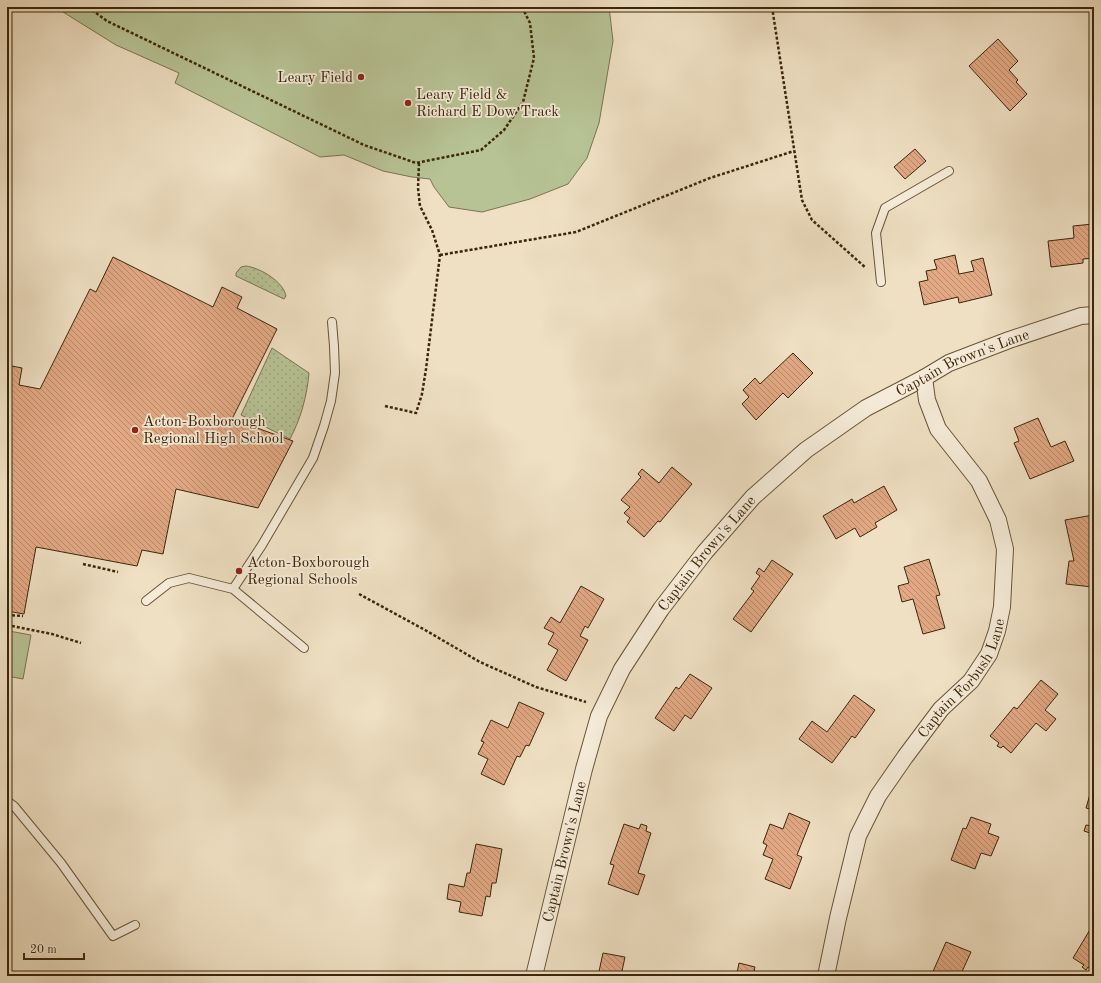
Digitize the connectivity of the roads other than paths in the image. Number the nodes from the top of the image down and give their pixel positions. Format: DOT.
graph roads {
  1 [pos="949,171"];
  2 [pos="881,282"];
  3 [pos="1094,314"];
  4 [pos="332,322"];
  5 [pos="924,378"];
  6 [pos="233,589"];
  7 [pos="146,600"];
  8 [pos="304,648"];
  9 [pos="7,801"];
  10 [pos="135,925"];
  11 [pos="534,976"];
  12 [pos="826,976"];
  1 -- 2 [label="lane"];
  3 -- 5 [label="street, Captain Brown's Lane"];
  4 -- 6 [label="lane"];
  5 -- 11 [label="street, Captain Brown's Lane"];
  5 -- 12 [label="street, Captain Forbush Lane"];
  6 -- 7 [label="lane"];
  6 -- 8 [label="lane"];
  9 -- 10 [label="lane"];
}
